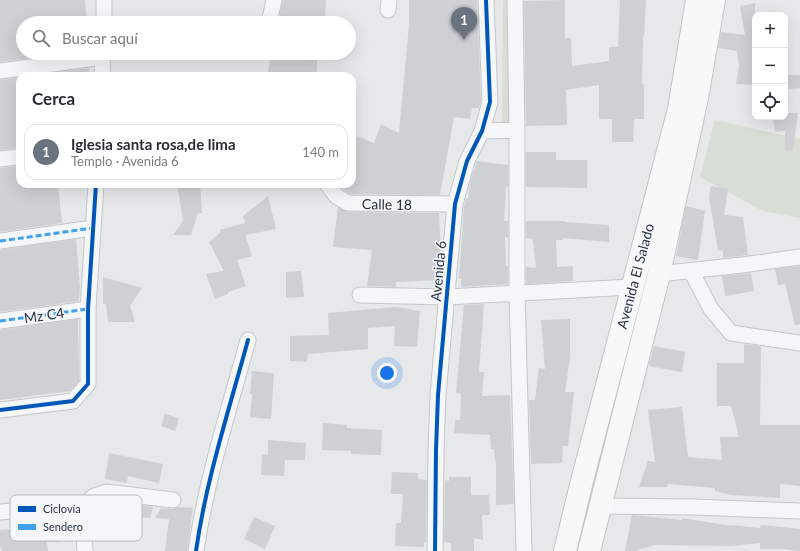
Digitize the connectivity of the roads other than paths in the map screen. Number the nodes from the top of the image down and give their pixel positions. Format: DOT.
graph roads {
  1 [pos="104,0"];
  2 [pos="274,0"];
  3 [pos="486,0"];
  4 [pos="516,0"];
  5 [pos="697,0"];
  6 [pos="714,0"];
  7 [pos="104,16"];
  8 [pos="271,16"];
  9 [pos="71,60"];
  10 [pos="103,60"];
  11 [pos="0,71"];
  12 [pos="102,72"];
  13 [pos="517,130"];
  14 [pos="482,131"];
  15 [pos="16,157"];
  16 [pos="0,159"];
  17 [pos="96,188"];
  18 [pos="330,188"];
  19 [pos="455,204"];
  20 [pos="93,228"];
  21 [pos="0,241"];
  22 [pos="800,257"];
  23 [pos="691,271"];
  24 [pos="659,274"];
  25 [pos="631,287"];
  26 [pos="517,293"];
  27 [pos="360,295"];
  28 [pos="447,296"];
  29 [pos="88,309"];
  30 [pos="0,321"];
  31 [pos="248,340"];
  32 [pos="800,344"];
  33 [pos="0,410"];
  34 [pos="97,495"];
  35 [pos="131,495"];
  36 [pos="142,496"];
  37 [pos="173,500"];
  38 [pos="600,506"];
  39 [pos="10,511"];
  40 [pos="800,511"];
  41 [pos="0,512"];
  42 [pos="84,541"];
  43 [pos="85,551"];
  44 [pos="196,551"];
  45 [pos="435,551"];
  46 [pos="524,551"];
  47 [pos="565,551"];
  48 [pos="589,551"];
  1 -- 7 [label="street"];
  2 -- 8 [label="street"];
  3 -- 14 [label="street, Avenida 6"];
  4 -- 13 [label="street"];
  5 -- 25 [label="main road, Avenida El Salado"];
  6 -- 24 [label="main road, Avenida El Salado"];
  9 -- 11 [label="street"];
  10 -- 12 [label="street"];
  13 -- 14 [label="street"];
  13 -- 26 [label="street"];
  14 -- 19 [label="street, Avenida 6"];
  15 -- 16 [label="street"];
  17 -- 20 [label="street"];
  18 -- 19 [label="street, Calle 18"];
  19 -- 28 [label="street, Avenida 6"];
  20 -- 21 [label="street"];
  20 -- 29 [label="street"];
  22 -- 23 [label="street"];
  23 -- 24 [label="street"];
  23 -- 32 [label="street"];
  24 -- 38 [label="main road, Avenida El Salado"];
  25 -- 26 [label="street"];
  25 -- 47 [label="main road, Avenida El Salado"];
  26 -- 28 [label="street"];
  26 -- 46 [label="street"];
  27 -- 28 [label="street"];
  28 -- 45 [label="street, Avenida 6"];
  29 -- 30 [label="street, Mz C4"];
  29 -- 33 [label="street"];
  31 -- 44 [label="street"];
  34 -- 35 [label="street"];
  36 -- 37 [label="street"];
  38 -- 40 [label="street"];
  38 -- 48 [label="main road, Avenida El Salado"];
  39 -- 41 [label="street"];
  42 -- 43 [label="street"];
}
